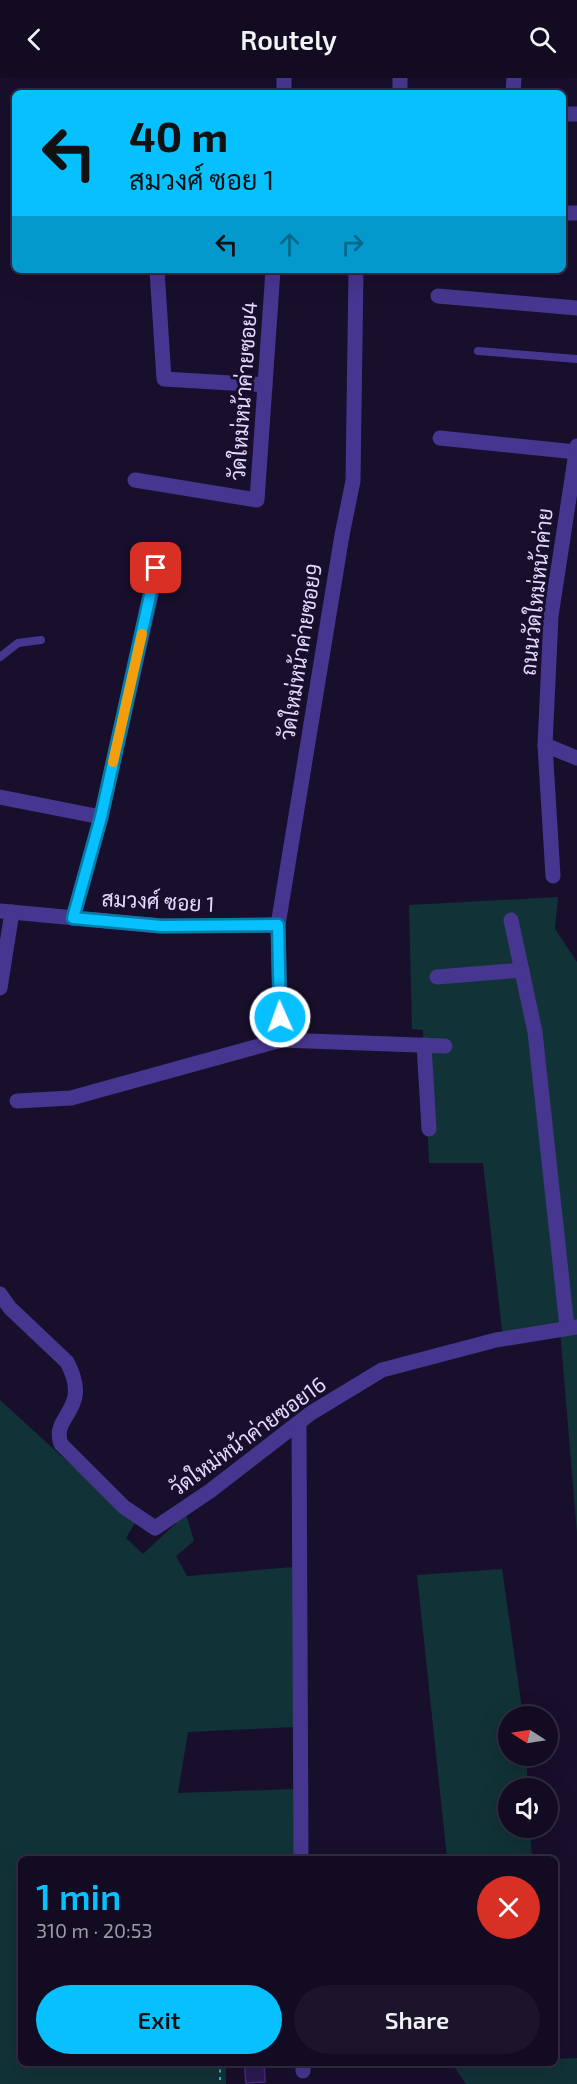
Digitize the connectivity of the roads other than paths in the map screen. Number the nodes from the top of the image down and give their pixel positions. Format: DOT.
graph roads {
  1 [pos="157,273"];
  2 [pos="273,273"];
  3 [pos="356,273"];
  4 [pos="438,296"];
  5 [pos="577,308"];
  6 [pos="478,351"];
  7 [pos="577,359"];
  8 [pos="265,385"];
  9 [pos="440,438"];
  10 [pos="577,449"];
  11 [pos="135,480"];
  12 [pos="156,568"];
  13 [pos="41,640"];
  14 [pos="0,657"];
  15 [pos="545,745"];
  16 [pos="577,758"];
  17 [pos="0,797"];
  18 [pos="101,817"];
  19 [pos="553,876"];
  20 [pos="6,912"];
  21 [pos="73,918"];
  22 [pos="511,920"];
  23 [pos="278,925"];
  24 [pos="522,970"];
  25 [pos="437,977"];
  26 [pos="0,988"];
  27 [pos="281,1040"];
  28 [pos="424,1045"];
  29 [pos="445,1046"];
  30 [pos="17,1101"];
  31 [pos="429,1129"];
  32 [pos="0,1294"];
  33 [pos="572,1327"];
  34 [pos="299,1423"];
  35 [pos="301,1856"];
  1 -- 8 [label="street"];
  2 -- 8 [label="street, วัดใหม่หน้าค่ายซอย4"];
  3 -- 23 [label="street, วัดใหม่หน้าค่ายซอย9"];
  4 -- 5 [label="street"];
  6 -- 7 [label="lane"];
  8 -- 11 [label="street, วัดใหม่หน้าค่ายซอย4"];
  9 -- 10 [label="street"];
  10 -- 15 [label="street, ถนนวัดใหม่หน้าค่าย"];
  12 -- 18 [label="street"];
  13 -- 14 [label="lane"];
  15 -- 16 [label="street"];
  15 -- 19 [label="street, ถนนวัดใหม่หน้าค่าย"];
  17 -- 18 [label="street"];
  18 -- 21 [label="street"];
  20 -- 21 [label="street, สมวงศ์ ซอย 1"];
  20 -- 26 [label="street"];
  21 -- 23 [label="street, สมวงศ์ ซอย 1"];
  22 -- 24 [label="street"];
  23 -- 27 [label="street, วัดใหม่หน้าค่ายซอย9"];
  24 -- 25 [label="street"];
  24 -- 33 [label="street"];
  27 -- 28 [label="street"];
  27 -- 30 [label="street"];
  28 -- 29 [label="street"];
  28 -- 31 [label="street"];
  32 -- 34 [label="street, วัดใหม่หน้าค่ายซอย16"];
  33 -- 34 [label="street, วัดใหม่หน้าค่ายซอย16"];
  34 -- 35 [label="street"];
}
